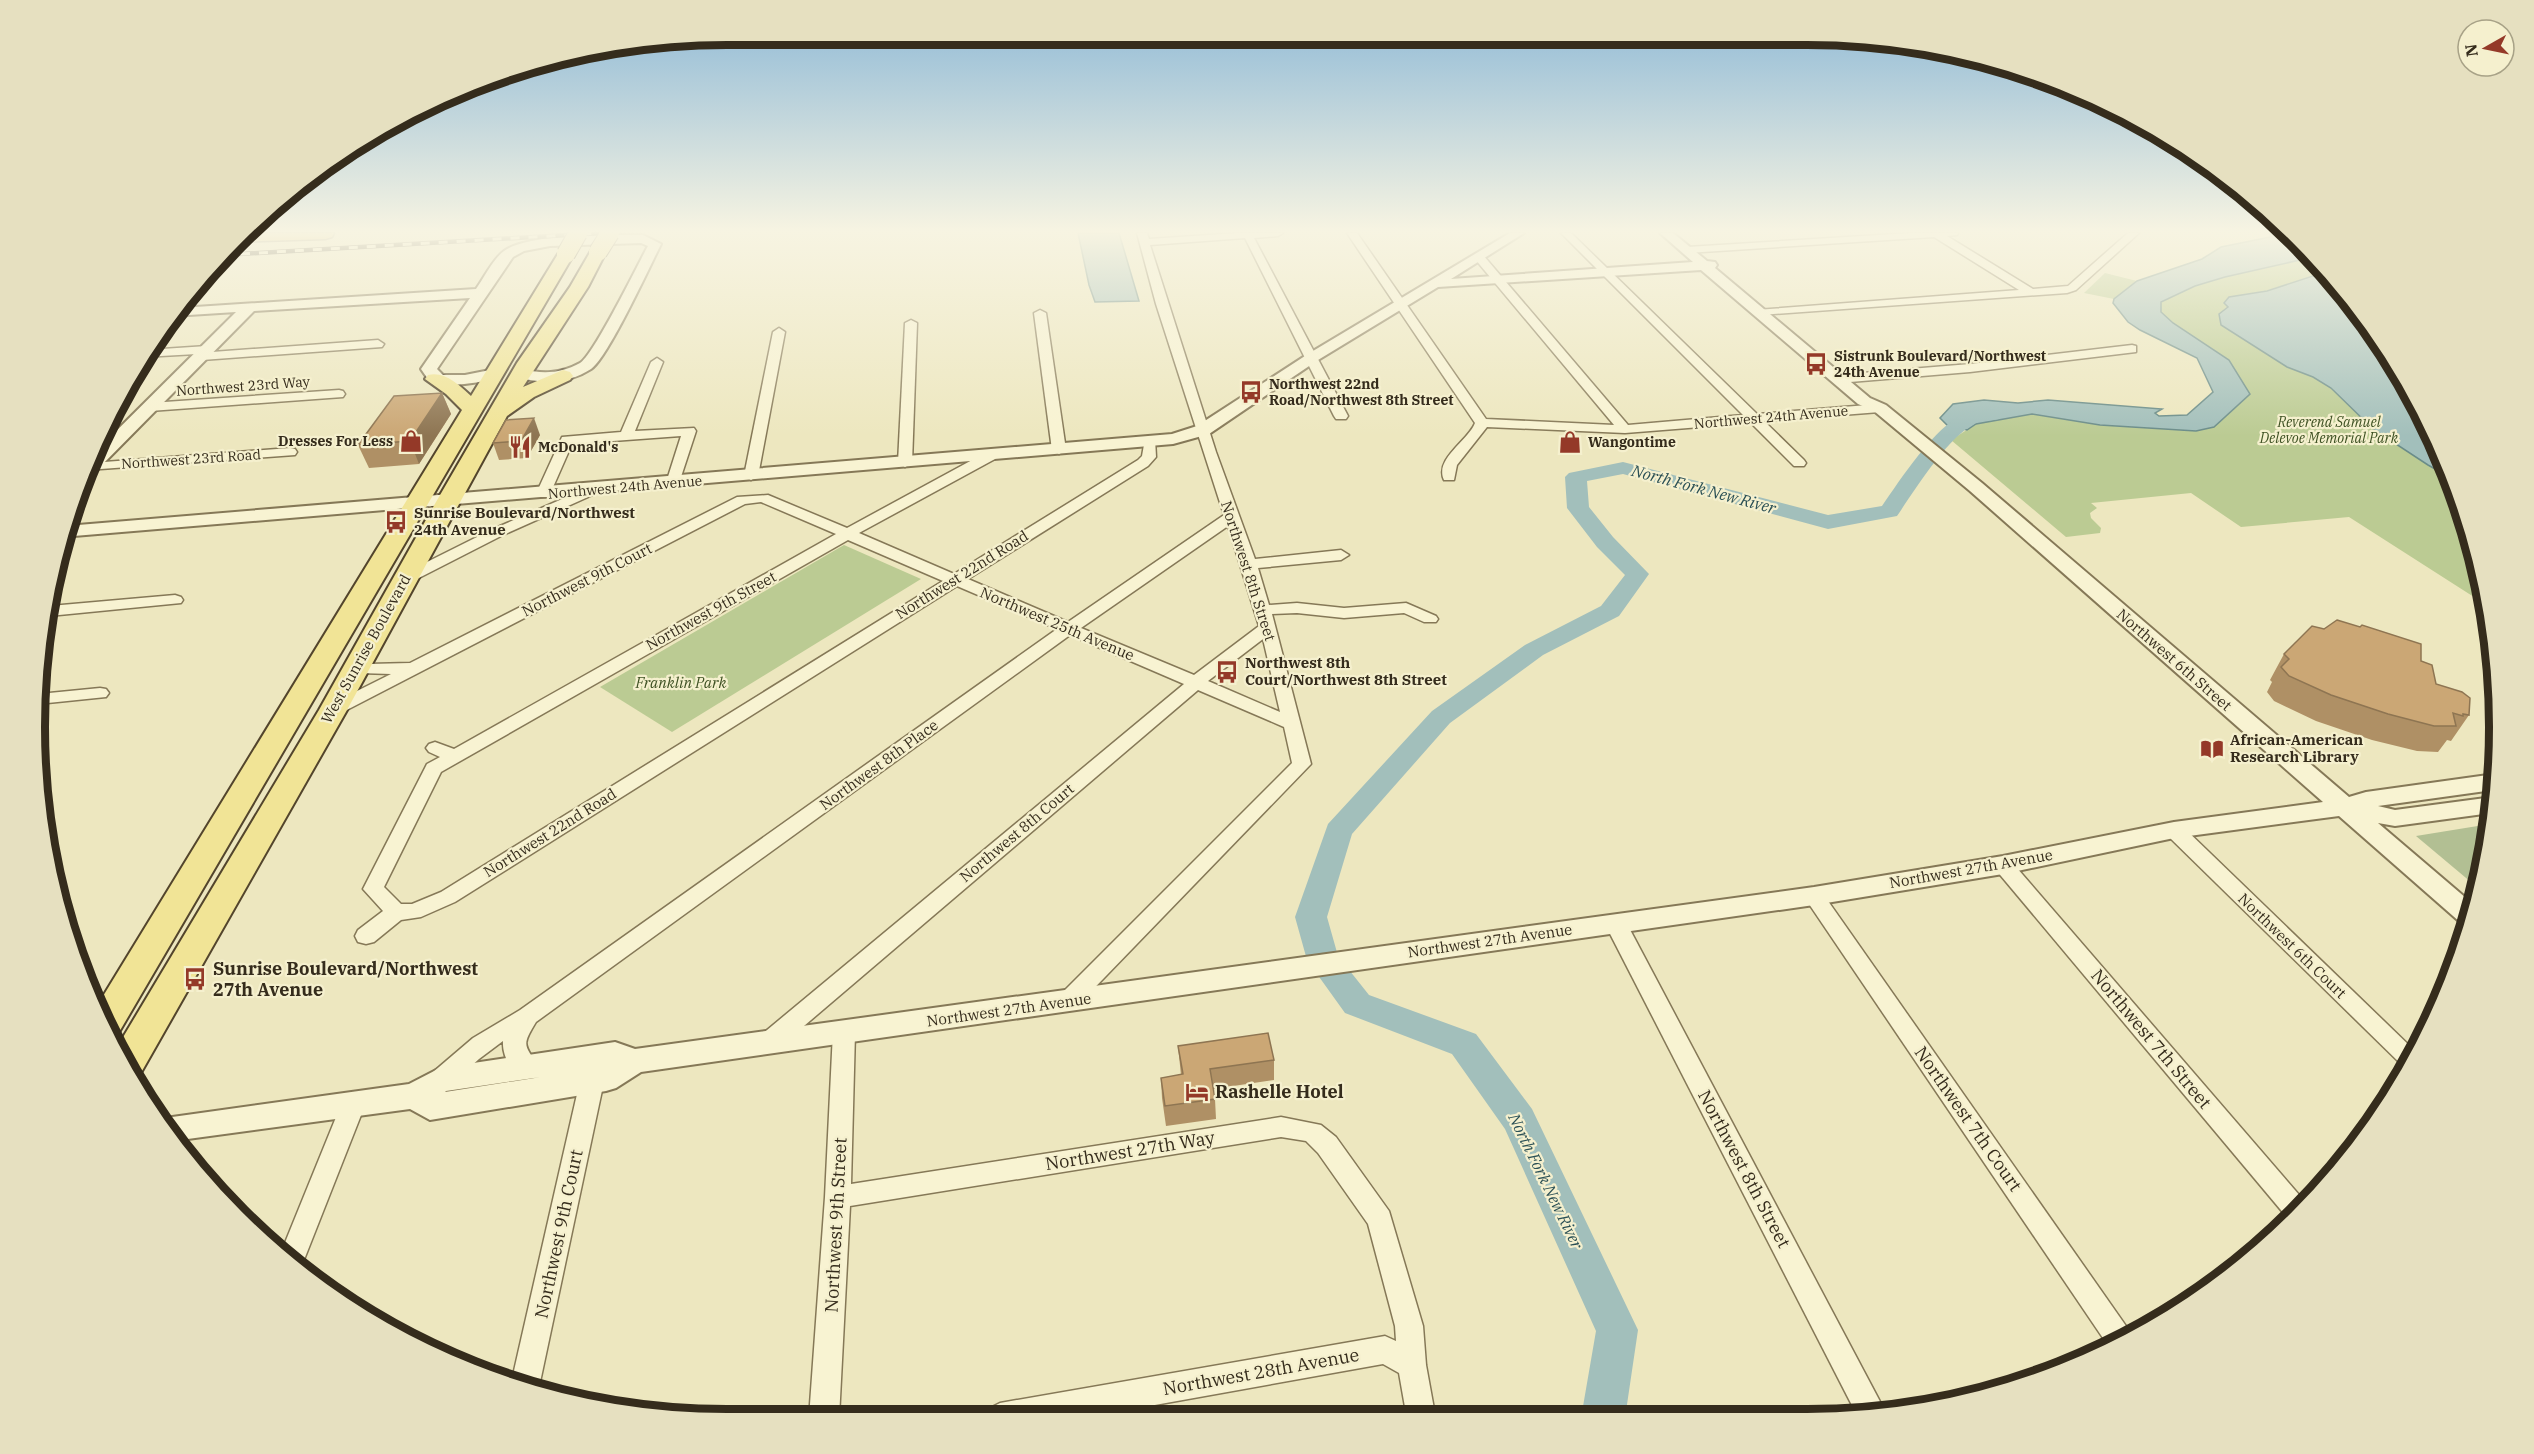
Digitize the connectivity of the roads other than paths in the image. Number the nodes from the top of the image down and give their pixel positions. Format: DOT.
graph roads {
  1 [pos="359,301"];
  2 [pos="474,301"];
  3 [pos="538,301"];
  4 [pos="569,301"];
  5 [pos="626,301"];
  6 [pos="1164,301"];
  7 [pos="1283,301"];
  8 [pos="1400,301"];
  9 [pos="1407,301"];
  10 [pos="1517,301"];
  11 [pos="1635,301"];
  12 [pos="1754,301"];
  13 [pos="1914,301"];
  14 [pos="1402,304"];
  15 [pos="249,308"];
  16 [pos="186,311"];
  17 [pos="1767,312"];
  18 [pos="1040,313"];
  19 [pos="911,323"];
  20 [pos="779,332"];
  21 [pos="378,344"];
  22 [pos="2132,349"];
  23 [pos="205,353"];
  24 [pos="156,354"];
  25 [pos="1312,357"];
  26 [pos="657,362"];
  27 [pos="495,374"];
  28 [pos="520,374"];
  29 [pos="563,376"];
  30 [pos="1846,378"];
  31 [pos="435,379"];
  32 [pos="339,394"];
  33 [pos="1879,406"];
  34 [pos="150,407"];
  35 [pos="474,411"];
  36 [pos="496,416"];
  37 [pos="1341,416"];
  38 [pos="1753,418"];
  39 [pos="1482,423"];
  40 [pos="1625,429"];
  41 [pos="1203,430"];
  42 [pos="626,436"];
  43 [pos="1150,442"];
  44 [pos="1059,450"];
  45 [pos="290,452"];
  46 [pos="102,455"];
  47 [pos="990,456"];
  48 [pos="905,463"];
  49 [pos="1799,463"];
  50 [pos="96,467"];
  51 [pos="1449,477"];
  52 [pos="673,483"];
  53 [pos="592,490"];
  54 [pos="752,491"];
  55 [pos="543,494"];
  56 [pos="447,502"];
  57 [pos="417,505"];
  58 [pos="1231,517"];
  59 [pos="74,531"];
  60 [pos="847,534"];
  61 [pos="1341,555"];
  62 [pos="1249,564"];
  63 [pos="407,578"];
  64 [pos="954,580"];
  65 [pos="175,600"];
  66 [pos="55,611"];
  67 [pos="1265,619"];
  68 [pos="1430,619"];
  69 [pos="1068,629"];
  70 [pos="358,664"];
  71 [pos="419,666"];
  72 [pos="1194,684"];
  73 [pos="100,693"];
  74 [pos="46,698"];
  75 [pos="333,710"];
  76 [pos="1293,724"];
  77 [pos="2487,783"];
  78 [pos="2484,806"];
  79 [pos="2344,807"];
  80 [pos="2175,830"];
  81 [pos="2003,865"];
  82 [pos="1814,896"];
  83 [pos="2464,911"];
  84 [pos="396,912"];
  85 [pos="1616,924"];
  86 [pos="366,936"];
  87 [pos="1068,1002"];
  88 [pos="110,1016"];
  89 [pos="528,1016"];
  90 [pos="844,1032"];
  91 [pos="769,1042"];
  92 [pos="2405,1056"];
  93 [pos="130,1057"];
  94 [pos="635,1061"];
  95 [pos="526,1067"];
  96 [pos="440,1080"];
  97 [pos="592,1081"];
  98 [pos="415,1096"];
  99 [pos="353,1105"];
  100 [pos="176,1128"];
  101 [pos="838,1197"];
  102 [pos="2293,1205"];
  103 [pos="295,1254"];
  104 [pos="2117,1335"];
  105 [pos="1412,1365"];
  106 [pos="527,1379"];
  107 [pos="1868,1406"];
  108 [pos="1124,1408"];
  109 [pos="825,1409"];
  110 [pos="1420,1409"];
  1 -- 15 [label="street"];
  2 -- 31 [label="street"];
  3 -- 27 [label="main road, West Sunrise Boulevard, bridge"];
  4 -- 28 [label="main road, West Sunrise Boulevard, bridge"];
  5 -- 29 [label="street"];
  6 -- 41 [label="street, Northwest 8th Street"];
  7 -- 25 [label="street"];
  8 -- 14 [label="street"];
  9 -- 14 [label="street"];
  10 -- 40 [label="street"];
  11 -- 38 [label="street"];
  12 -- 17 [label="street, Northwest 6th Street"];
  13 -- 17 [label="street"];
  14 -- 25 [label="street"];
  14 -- 39 [label="street"];
  15 -- 16 [label="street"];
  15 -- 23 [label="street"];
  17 -- 30 [label="street, Northwest 6th Street"];
  18 -- 44 [label="street"];
  19 -- 48 [label="street"];
  20 -- 54 [label="street"];
  21 -- 23 [label="street"];
  22 -- 30 [label="street"];
  23 -- 24 [label="street"];
  23 -- 34 [label="street"];
  25 -- 37 [label="street"];
  25 -- 41 [label="street"];
  26 -- 42 [label="street"];
  27 -- 31 [label="street"];
  27 -- 35 [label="main road, West Sunrise Boulevard"];
  28 -- 29 [label="street"];
  28 -- 36 [label="main road, West Sunrise Boulevard"];
  29 -- 36 [label="main road"];
  30 -- 33 [label="street, Northwest 6th Street"];
  31 -- 35 [label="main road"];
  32 -- 34 [label="street, Northwest 23rd Way"];
  33 -- 38 [label="street, Northwest 24th Avenue"];
  33 -- 79 [label="street, Northwest 6th Street"];
  34 -- 46 [label="street"];
  35 -- 57 [label="main road, West Sunrise Boulevard"];
  36 -- 56 [label="main road, West Sunrise Boulevard"];
  38 -- 40 [label="street, Northwest 24th Avenue"];
  38 -- 49 [label="street"];
  39 -- 40 [label="street, Northwest 24th Avenue"];
  39 -- 51 [label="street"];
  41 -- 43 [label="street"];
  41 -- 58 [label="street, Northwest 8th Street"];
  42 -- 52 [label="street"];
  42 -- 55 [label="street"];
  43 -- 44 [label="street, Northwest 24th Avenue"];
  43 -- 64 [label="street, Northwest 22nd Road"];
  44 -- 47 [label="street, Northwest 24th Avenue"];
  45 -- 50 [label="street, Northwest 23rd Road"];
  47 -- 48 [label="street, Northwest 24th Avenue"];
  47 -- 60 [label="street, Northwest 9th Street"];
  48 -- 54 [label="street, Northwest 24th Avenue"];
  52 -- 53 [label="street, Northwest 24th Avenue"];
  52 -- 54 [label="street, Northwest 24th Avenue"];
  53 -- 55 [label="street, Northwest 24th Avenue"];
  53 -- 63 [label="street"];
  54 -- 60 [label="street, Northwest 25th Avenue"];
  54 -- 71 [label="street, Northwest 9th Court"];
  55 -- 56 [label="street, Northwest 24th Avenue"];
  56 -- 57 [label="street, Northwest 24th Avenue"];
  56 -- 63 [label="main road, West Sunrise Boulevard"];
  57 -- 59 [label="street, Northwest 24th Avenue"];
  57 -- 88 [label="main road, West Sunrise Boulevard"];
  58 -- 62 [label="street, Northwest 8th Street"];
  58 -- 69 [label="street, Northwest 8th Place"];
  60 -- 64 [label="street, Northwest 25th Avenue"];
  60 -- 84 [label="street, Northwest 9th Street"];
  61 -- 62 [label="street"];
  62 -- 67 [label="street, Northwest 8th Street"];
  63 -- 70 [label="main road, West Sunrise Boulevard"];
  64 -- 69 [label="street, Northwest 25th Avenue"];
  64 -- 84 [label="street, Northwest 22nd Road"];
  65 -- 66 [label="street"];
  67 -- 68 [label="street"];
  67 -- 72 [label="street, Northwest 8th Court"];
  67 -- 76 [label="street, Northwest 8th Street"];
  69 -- 72 [label="street, Northwest 25th Avenue"];
  69 -- 89 [label="street, Northwest 8th Place"];
  70 -- 71 [label="street, Northwest 9th Court"];
  70 -- 75 [label="main road, West Sunrise Boulevard"];
  71 -- 75 [label="street, Northwest 9th Court"];
  72 -- 76 [label="street, Northwest 25th Avenue"];
  72 -- 91 [label="street, Northwest 8th Court"];
  73 -- 74 [label="street"];
  75 -- 93 [label="main road, West Sunrise Boulevard"];
  76 -- 87 [label="street, Northwest 8th Street"];
  77 -- 79 [label="street, Northwest 27th Avenue"];
  78 -- 79 [label="street, Northwest 27th Avenue"];
  79 -- 80 [label="street, Northwest 27th Avenue"];
  79 -- 83 [label="street, Northwest 6th Street"];
  80 -- 81 [label="street, Northwest 27th Avenue"];
  80 -- 92 [label="street, Northwest 6th Court"];
  81 -- 82 [label="street, Northwest 27th Avenue"];
  81 -- 102 [label="street, Northwest 7th Street"];
  82 -- 85 [label="street, Northwest 27th Avenue"];
  82 -- 104 [label="street, Northwest 7th Court"];
  84 -- 86 [label="street"];
  85 -- 87 [label="street, Northwest 27th Avenue"];
  85 -- 107 [label="street, Northwest 8th Street"];
  87 -- 90 [label="street, Northwest 27th Avenue"];
  89 -- 95 [label="street, Northwest 8th Place"];
  89 -- 96 [label="street, Northwest 8th Place"];
  90 -- 91 [label="street, Northwest 27th Avenue"];
  90 -- 101 [label="street, Northwest 9th Street"];
  91 -- 94 [label="street, Northwest 27th Avenue"];
  94 -- 95 [label="street, Northwest 27th Avenue"];
  94 -- 97 [label="street, Northwest 27th Avenue"];
  95 -- 96 [label="street, Northwest 27th Avenue"];
  96 -- 98 [label="street, Northwest 27th Avenue"];
  97 -- 98 [label="street, Northwest 27th Avenue"];
  97 -- 106 [label="street, Northwest 9th Court"];
  98 -- 99 [label="street, Northwest 27th Avenue"];
  99 -- 100 [label="street, Northwest 27th Avenue"];
  99 -- 103 [label="street"];
  101 -- 105 [label="street, Northwest 27th Way"];
  101 -- 109 [label="street, Northwest 9th Street"];
  105 -- 108 [label="street, Northwest 28th Avenue"];
  105 -- 110 [label="street"];
}
